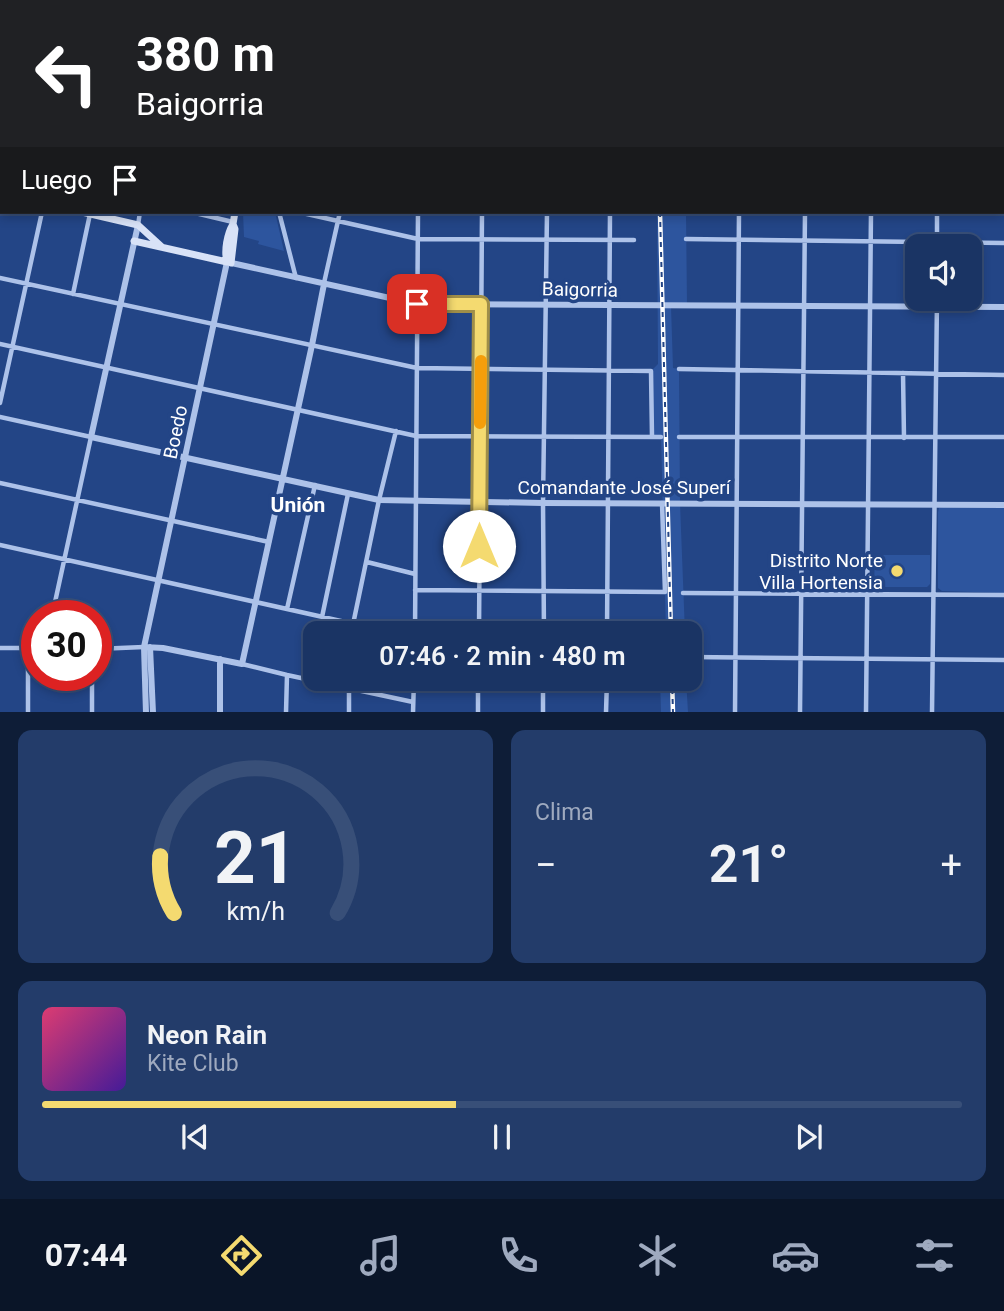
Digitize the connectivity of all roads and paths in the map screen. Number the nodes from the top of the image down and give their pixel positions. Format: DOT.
graph roads {
  1 [pos="42,214"];
  2 [pos="86,214"];
  3 [pos="90,214"];
  4 [pos="140,214"];
  5 [pos="199,214"];
  6 [pos="235,214"];
  7 [pos="280,214"];
  8 [pos="307,214"];
  9 [pos="339,214"];
  10 [pos="418,214"];
  11 [pos="482,214"];
  12 [pos="547,214"];
  13 [pos="610,214"];
  14 [pos="738,214"];
  15 [pos="805,214"];
  16 [pos="871,214"];
  17 [pos="937,214"];
  18 [pos="337,221"];
  19 [pos="233,223"];
  20 [pos="138,225"];
  21 [pos="937,234"];
  22 [pos="418,239"];
  23 [pos="686,239"];
  24 [pos="482,240"];
  25 [pos="547,240"];
  26 [pos="610,240"];
  27 [pos="634,240"];
  28 [pos="738,240"];
  29 [pos="804,240"];
  30 [pos="134,241"];
  31 [pos="870,241"];
  32 [pos="905,243"];
  33 [pos="982,243"];
  34 [pos="1004,243"];
  35 [pos="163,248"];
  36 [pos="229,263"];
  37 [pos="0,278"];
  38 [pos="296,278"];
  39 [pos="26,284"];
  40 [pos="324,284"];
  41 [pos="73,294"];
  42 [pos="121,304"];
  43 [pos="417,304"];
  44 [pos="481,304"];
  45 [pos="547,304"];
  46 [pos="609,305"];
  47 [pos="905,305"];
  48 [pos="738,306"];
  49 [pos="982,306"];
  50 [pos="804,307"];
  51 [pos="870,307"];
  52 [pos="1004,307"];
  53 [pos="937,311"];
  54 [pos="214,325"];
  55 [pos="0,344"];
  56 [pos="312,345"];
  57 [pos="13,346"];
  58 [pos="107,367"];
  59 [pos="417,368"];
  60 [pos="481,368"];
  61 [pos="679,369"];
  62 [pos="544,370"];
  63 [pos="609,370"];
  64 [pos="737,370"];
  65 [pos="803,371"];
  66 [pos="869,373"];
  67 [pos="903,373"];
  68 [pos="935,374"];
  69 [pos="1004,374"];
  70 [pos="3,380"];
  71 [pos="200,388"];
  72 [pos="0,403"];
  73 [pos="298,410"];
  74 [pos="0,417"];
  75 [pos="396,431"];
  76 [pos="416,436"];
  77 [pos="544,436"];
  78 [pos="91,437"];
  79 [pos="480,437"];
  80 [pos="608,437"];
  81 [pos="652,437"];
  82 [pos="662,437"];
  83 [pos="679,437"];
  84 [pos="737,437"];
  85 [pos="803,437"];
  86 [pos="869,437"];
  87 [pos="1004,437"];
  88 [pos="904,438"];
  89 [pos="934,438"];
  90 [pos="185,457"];
  91 [pos="283,478"];
  92 [pos="0,483"];
  93 [pos="315,485"];
  94 [pos="349,493"];
  95 [pos="78,500"];
  96 [pos="379,500"];
  97 [pos="416,500"];
  98 [pos="480,502"];
  99 [pos="543,503"];
  100 [pos="608,503"];
  101 [pos="663,503"];
  102 [pos="736,504"];
  103 [pos="802,504"];
  104 [pos="868,504"];
  105 [pos="936,505"];
  106 [pos="1004,505"];
  107 [pos="172,520"];
  108 [pos="269,542"];
  109 [pos="0,545"];
  110 [pos="64,559"];
  111 [pos="367,562"];
  112 [pos="415,574"];
  113 [pos="159,580"];
  114 [pos="415,590"];
  115 [pos="479,591"];
  116 [pos="545,592"];
  117 [pos="607,592"];
  118 [pos="683,593"];
  119 [pos="736,593"];
  120 [pos="801,593"];
  121 [pos="867,594"];
  122 [pos="933,594"];
  123 [pos="1004,595"];
  124 [pos="55,600"];
  125 [pos="256,602"];
  126 [pos="287,609"];
  127 [pos="322,617"];
  128 [pos="340,621"];
  129 [pos="354,621"];
  130 [pos="415,621"];
  131 [pos="479,621"];
  132 [pos="544,621"];
  133 [pos="607,621"];
  134 [pos="147,647"];
  135 [pos="0,648"];
  136 [pos="21,648"];
  137 [pos="112,648"];
  138 [pos="702,657"];
  139 [pos="735,658"];
  140 [pos="219,659"];
  141 [pos="800,659"];
  142 [pos="867,659"];
  143 [pos="933,660"];
  144 [pos="1004,660"];
  145 [pos="242,664"];
  146 [pos="286,675"];
  147 [pos="303,678"];
  148 [pos="28,691"];
  149 [pos="92,691"];
  150 [pos="349,691"];
  151 [pos="363,691"];
  152 [pos="413,691"];
  153 [pos="478,691"];
  154 [pos="543,691"];
  155 [pos="607,691"];
  156 [pos="413,702"];
  157 [pos="28,712"];
  158 [pos="92,712"];
  159 [pos="146,712"];
  160 [pos="152,712"];
  161 [pos="220,712"];
  162 [pos="286,712"];
  163 [pos="349,712"];
  164 [pos="413,712"];
  165 [pos="478,712"];
  166 [pos="543,712"];
  167 [pos="606,712"];
  168 [pos="735,712"];
  169 [pos="800,712"];
  170 [pos="866,712"];
  171 [pos="932,712"];
  1 -- 39 [label="street"];
  2 -- 41 [label="street"];
  3 -- 20 [label="main road"];
  4 -- 20 [label="street"];
  5 -- 19 [label="street"];
  6 -- 19 [label="main road, Boedo"];
  7 -- 38 [label="street"];
  8 -- 18 [label="street"];
  9 -- 18 [label="street"];
  10 -- 22 [label="street"];
  11 -- 24 [label="street"];
  12 -- 25 [label="street"];
  13 -- 26 [label="street"];
  14 -- 28 [label="street"];
  15 -- 29 [label="street"];
  16 -- 31 [label="street"];
  17 -- 21 [label="street"];
  18 -- 22 [label="street"];
  18 -- 40 [label="street"];
  19 -- 36 [label="main road, Boedo"];
  20 -- 30 [label="street"];
  20 -- 35 [label="main road"];
  22 -- 24 [label="street"];
  22 -- 43 [label="street"];
  23 -- 28 [label="street"];
  24 -- 25 [label="street"];
  24 -- 44 [label="street"];
  25 -- 26 [label="street"];
  25 -- 45 [label="street"];
  26 -- 27 [label="street"];
  26 -- 46 [label="street"];
  28 -- 29 [label="street"];
  28 -- 48 [label="street"];
  29 -- 31 [label="street"];
  29 -- 50 [label="street"];
  30 -- 35 [label="main road, Baigorria"];
  30 -- 42 [label="street"];
  31 -- 32 [label="street"];
  31 -- 51 [label="street"];
  33 -- 34 [label="street"];
  35 -- 36 [label="main road, Baigorria"];
  36 -- 38 [label="street, Baigorria"];
  36 -- 54 [label="street, Boedo"];
  37 -- 39 [label="street"];
  38 -- 40 [label="street, Baigorria"];
  39 -- 41 [label="street"];
  39 -- 57 [label="street"];
  40 -- 43 [label="street, Baigorria"];
  40 -- 56 [label="street"];
  41 -- 42 [label="street"];
  42 -- 54 [label="street"];
  42 -- 58 [label="street"];
  43 -- 44 [label="street, Baigorria"];
  43 -- 59 [label="street"];
  44 -- 45 [label="street, Baigorria"];
  44 -- 60 [label="street"];
  45 -- 46 [label="street, Baigorria"];
  45 -- 62 [label="street"];
  46 -- 48 [label="street, Baigorria"];
  46 -- 63 [label="street"];
  47 -- 51 [label="street, Baigorria"];
  48 -- 50 [label="street, Baigorria"];
  48 -- 64 [label="street"];
  49 -- 52 [label="street, Baigorria"];
  50 -- 51 [label="street, Baigorria"];
  50 -- 65 [label="street"];
  51 -- 66 [label="street"];
  53 -- 68 [label="street"];
  54 -- 56 [label="street"];
  54 -- 71 [label="street, Boedo"];
  55 -- 57 [label="street"];
  56 -- 59 [label="street"];
  56 -- 73 [label="street"];
  57 -- 58 [label="street"];
  57 -- 70 [label="street"];
  58 -- 71 [label="street"];
  58 -- 78 [label="street"];
  59 -- 60 [label="street"];
  59 -- 76 [label="street"];
  60 -- 62 [label="street"];
  60 -- 79 [label="street"];
  61 -- 64 [label="street"];
  62 -- 63 [label="street"];
  62 -- 77 [label="street"];
  63 -- 80 [label="street"];
  63 -- 81 [label="street"];
  64 -- 65 [label="street"];
  64 -- 84 [label="street"];
  65 -- 66 [label="street"];
  65 -- 85 [label="street"];
  66 -- 67 [label="street"];
  66 -- 86 [label="street"];
  67 -- 68 [label="street"];
  67 -- 88 [label="street"];
  68 -- 69 [label="street"];
  68 -- 89 [label="street"];
  70 -- 72 [label="street"];
  71 -- 73 [label="street"];
  71 -- 90 [label="street, Boedo"];
  73 -- 75 [label="street"];
  73 -- 91 [label="street"];
  74 -- 78 [label="street, Comandante José Superí"];
  75 -- 76 [label="street"];
  75 -- 96 [label="street"];
  76 -- 79 [label="street"];
  76 -- 97 [label="street"];
  77 -- 79 [label="street"];
  77 -- 80 [label="street"];
  77 -- 99 [label="street"];
  78 -- 90 [label="street, Comandante José Superí"];
  78 -- 95 [label="street"];
  79 -- 98 [label="street"];
  80 -- 81 [label="street"];
  80 -- 100 [label="street"];
  81 -- 82 [label="street"];
  83 -- 84 [label="street"];
  84 -- 85 [label="street"];
  84 -- 102 [label="street"];
  85 -- 86 [label="street"];
  85 -- 103 [label="street"];
  86 -- 88 [label="street"];
  86 -- 104 [label="street"];
  87 -- 89 [label="street"];
  88 -- 89 [label="street"];
  89 -- 105 [label="street"];
  90 -- 91 [label="street, Comandante José Superí"];
  90 -- 107 [label="street, Boedo"];
  91 -- 93 [label="street, Comandante José Superí"];
  91 -- 108 [label="street"];
  92 -- 95 [label="street"];
  93 -- 94 [label="street, Comandante José Superí"];
  93 -- 126 [label="street"];
  94 -- 96 [label="street, Comandante José Superí"];
  94 -- 127 [label="street"];
  95 -- 107 [label="street"];
  95 -- 110 [label="street"];
  96 -- 97 [label="street, Comandante José Superí"];
  96 -- 111 [label="street"];
  97 -- 98 [label="street, Comandante José Superí"];
  97 -- 112 [label="street"];
  98 -- 99 [label="street, Comandante José Superí"];
  98 -- 115 [label="street"];
  99 -- 100 [label="street, Comandante José Superí"];
  99 -- 116 [label="street"];
  100 -- 101 [label="street, Comandante José Superí"];
  100 -- 117 [label="street"];
  101 -- 102 [label="street, Comandante José Superí"];
  101 -- 117 [label="street"];
  102 -- 103 [label="street, Comandante José Superí"];
  102 -- 119 [label="street"];
  103 -- 104 [label="street, Comandante José Superí"];
  103 -- 120 [label="street"];
  104 -- 105 [label="street, Comandante José Superí"];
  104 -- 121 [label="street"];
  105 -- 106 [label="street, Comandante José Superí"];
  105 -- 122 [label="street"];
  107 -- 108 [label="street"];
  107 -- 113 [label="street, Boedo"];
  108 -- 125 [label="street"];
  109 -- 110 [label="street"];
  110 -- 113 [label="street"];
  110 -- 124 [label="street"];
  111 -- 112 [label="street"];
  111 -- 129 [label="street"];
  112 -- 114 [label="street"];
  113 -- 125 [label="street"];
  113 -- 134 [label="street, Boedo"];
  114 -- 115 [label="street"];
  114 -- 130 [label="street"];
  115 -- 116 [label="street"];
  115 -- 131 [label="street"];
  116 -- 117 [label="street"];
  116 -- 132 [label="street"];
  117 -- 133 [label="street"];
  118 -- 119 [label="street"];
  119 -- 120 [label="street"];
  119 -- 139 [label="street"];
  120 -- 121 [label="street"];
  120 -- 141 [label="street"];
  121 -- 122 [label="street"];
  121 -- 142 [label="street"];
  122 -- 123 [label="street"];
  122 -- 143 [label="street"];
  125 -- 126 [label="street"];
  125 -- 145 [label="street"];
  126 -- 127 [label="street"];
  127 -- 128 [label="street"];
  134 -- 137 [label="street"];
  134 -- 140 [label="street"];
  134 -- 159 [label="street"];
  134 -- 160 [label="street"];
  135 -- 136 [label="street"];
  138 -- 139 [label="street"];
  139 -- 141 [label="street"];
  139 -- 168 [label="street"];
  140 -- 145 [label="street"];
  140 -- 161 [label="street"];
  141 -- 142 [label="street"];
  141 -- 169 [label="street"];
  142 -- 143 [label="street"];
  142 -- 170 [label="street"];
  143 -- 144 [label="street"];
  143 -- 171 [label="street"];
  145 -- 146 [label="street"];
  146 -- 147 [label="street"];
  146 -- 162 [label="street"];
  148 -- 157 [label="street"];
  149 -- 158 [label="street"];
  150 -- 163 [label="street"];
  151 -- 156 [label="street"];
  152 -- 156 [label="street"];
  153 -- 165 [label="street"];
  154 -- 166 [label="street"];
  155 -- 167 [label="street"];
  156 -- 164 [label="street"];
}
